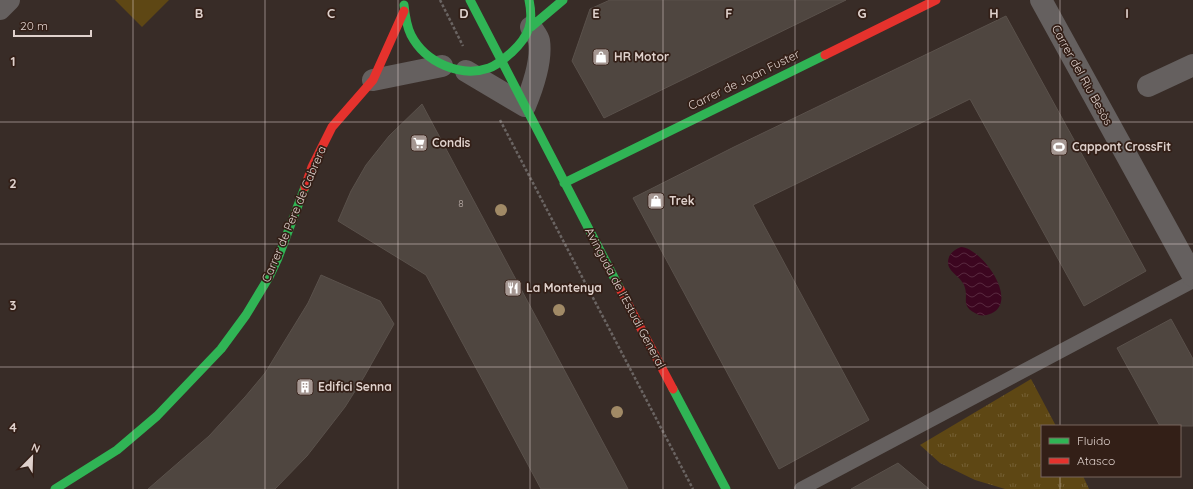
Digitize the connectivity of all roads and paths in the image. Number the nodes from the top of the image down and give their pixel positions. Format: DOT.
graph roads {
  1 [pos="9,0"];
  2 [pos="405,0"];
  3 [pos="470,0"];
  4 [pos="529,0"];
  5 [pos="562,0"];
  6 [pos="936,0"];
  7 [pos="1041,0"];
  8 [pos="0,10"];
  9 [pos="404,11"];
  10 [pos="531,27"];
  11 [pos="501,61"];
  12 [pos="1193,65"];
  13 [pos="442,66"];
  14 [pos="466,71"];
  15 [pos="374,80"];
  16 [pos="1148,86"];
  17 [pos="525,106"];
  18 [pos="497,115"];
  19 [pos="564,183"];
  20 [pos="1193,276"];
  21 [pos="1193,280"];
  22 [pos="55,489"];
  23 [pos="693,489"];
  24 [pos="726,489"];
  25 [pos="801,489"];
  1 -- 8 [label="street"];
  2 -- 9 [label="street"];
  3 -- 11 [label="street, Avinguda de l'Estudi General"];
  4 -- 10 [label="street"];
  5 -- 10 [label="street"];
  6 -- 19 [label="street, Carrer de Joan Fuster"];
  7 -- 20 [label="street, Carrer del Riu Besòs"];
  9 -- 13 [label="street"];
  9 -- 15 [label="street, Carrer de Pere de Cabrera"];
  10 -- 11 [label="street"];
  10 -- 17 [label="street"];
  11 -- 14 [label="street"];
  11 -- 17 [label="street, Avinguda de l'Estudi General"];
  12 -- 16 [label="street"];
  13 -- 14 [label="street"];
  13 -- 15 [label="street"];
  14 -- 17 [label="street"];
  15 -- 22 [label="street, Carrer de Pere de Cabrera"];
  17 -- 19 [label="street, Avinguda de l'Estudi General"];
  18 -- 23 [label="path"];
  19 -- 24 [label="street, Avinguda de l'Estudi General"];
  21 -- 25 [label="lane"];
}
